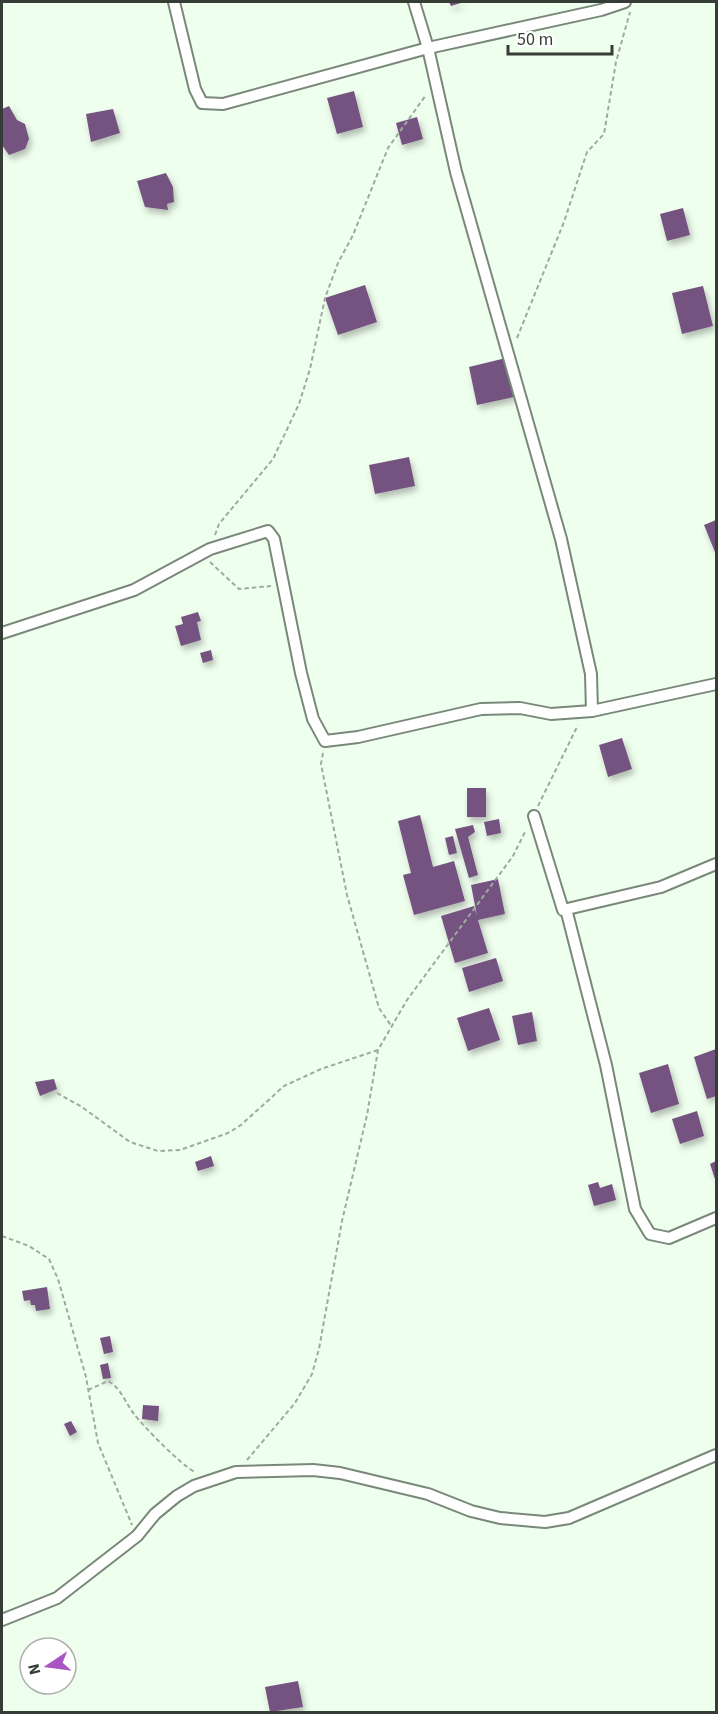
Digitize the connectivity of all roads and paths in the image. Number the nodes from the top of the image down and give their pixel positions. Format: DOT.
graph roads {
  1 [pos="174,2"];
  2 [pos="414,2"];
  3 [pos="628,6"];
  4 [pos="428,48"];
  5 [pos="435,81"];
  6 [pos="506,348"];
  7 [pos="210,549"];
  8 [pos="199,556"];
  9 [pos="284,591"];
  10 [pos="2,633"];
  11 [pos="717,684"];
  12 [pos="588,711"];
  13 [pos="325,741"];
  14 [pos="534,816"];
  15 [pos="717,864"];
  16 [pos="567,909"];
  17 [pos="392,1027"];
  18 [pos="378,1050"];
  19 [pos="57,1093"];
  20 [pos="717,1218"];
  21 [pos="2,1236"];
  22 [pos="88,1390"];
  23 [pos="717,1455"];
  24 [pos="236,1472"];
  25 [pos="218,1477"];
  26 [pos="137,1536"];
  27 [pos="2,1620"];
  1 -- 4 [label="street"];
  2 -- 4 [label="street"];
  3 -- 4 [label="street"];
  3 -- 6 [label="path"];
  4 -- 5 [label="street"];
  5 -- 6 [label="street"];
  5 -- 7 [label="path"];
  6 -- 12 [label="street"];
  7 -- 8 [label="street"];
  7 -- 9 [label="street"];
  8 -- 9 [label="path"];
  8 -- 10 [label="street"];
  9 -- 13 [label="street"];
  11 -- 12 [label="street"];
  12 -- 13 [label="street"];
  12 -- 14 [label="path"];
  13 -- 17 [label="path"];
  14 -- 16 [label="street"];
  14 -- 17 [label="path"];
  15 -- 16 [label="street"];
  16 -- 20 [label="street"];
  17 -- 18 [label="path"];
  18 -- 19 [label="path"];
  18 -- 24 [label="path"];
  21 -- 22 [label="path"];
  22 -- 25 [label="path"];
  22 -- 26 [label="path"];
  23 -- 24 [label="street"];
  24 -- 25 [label="street"];
  25 -- 26 [label="street"];
  26 -- 27 [label="street"];
}
